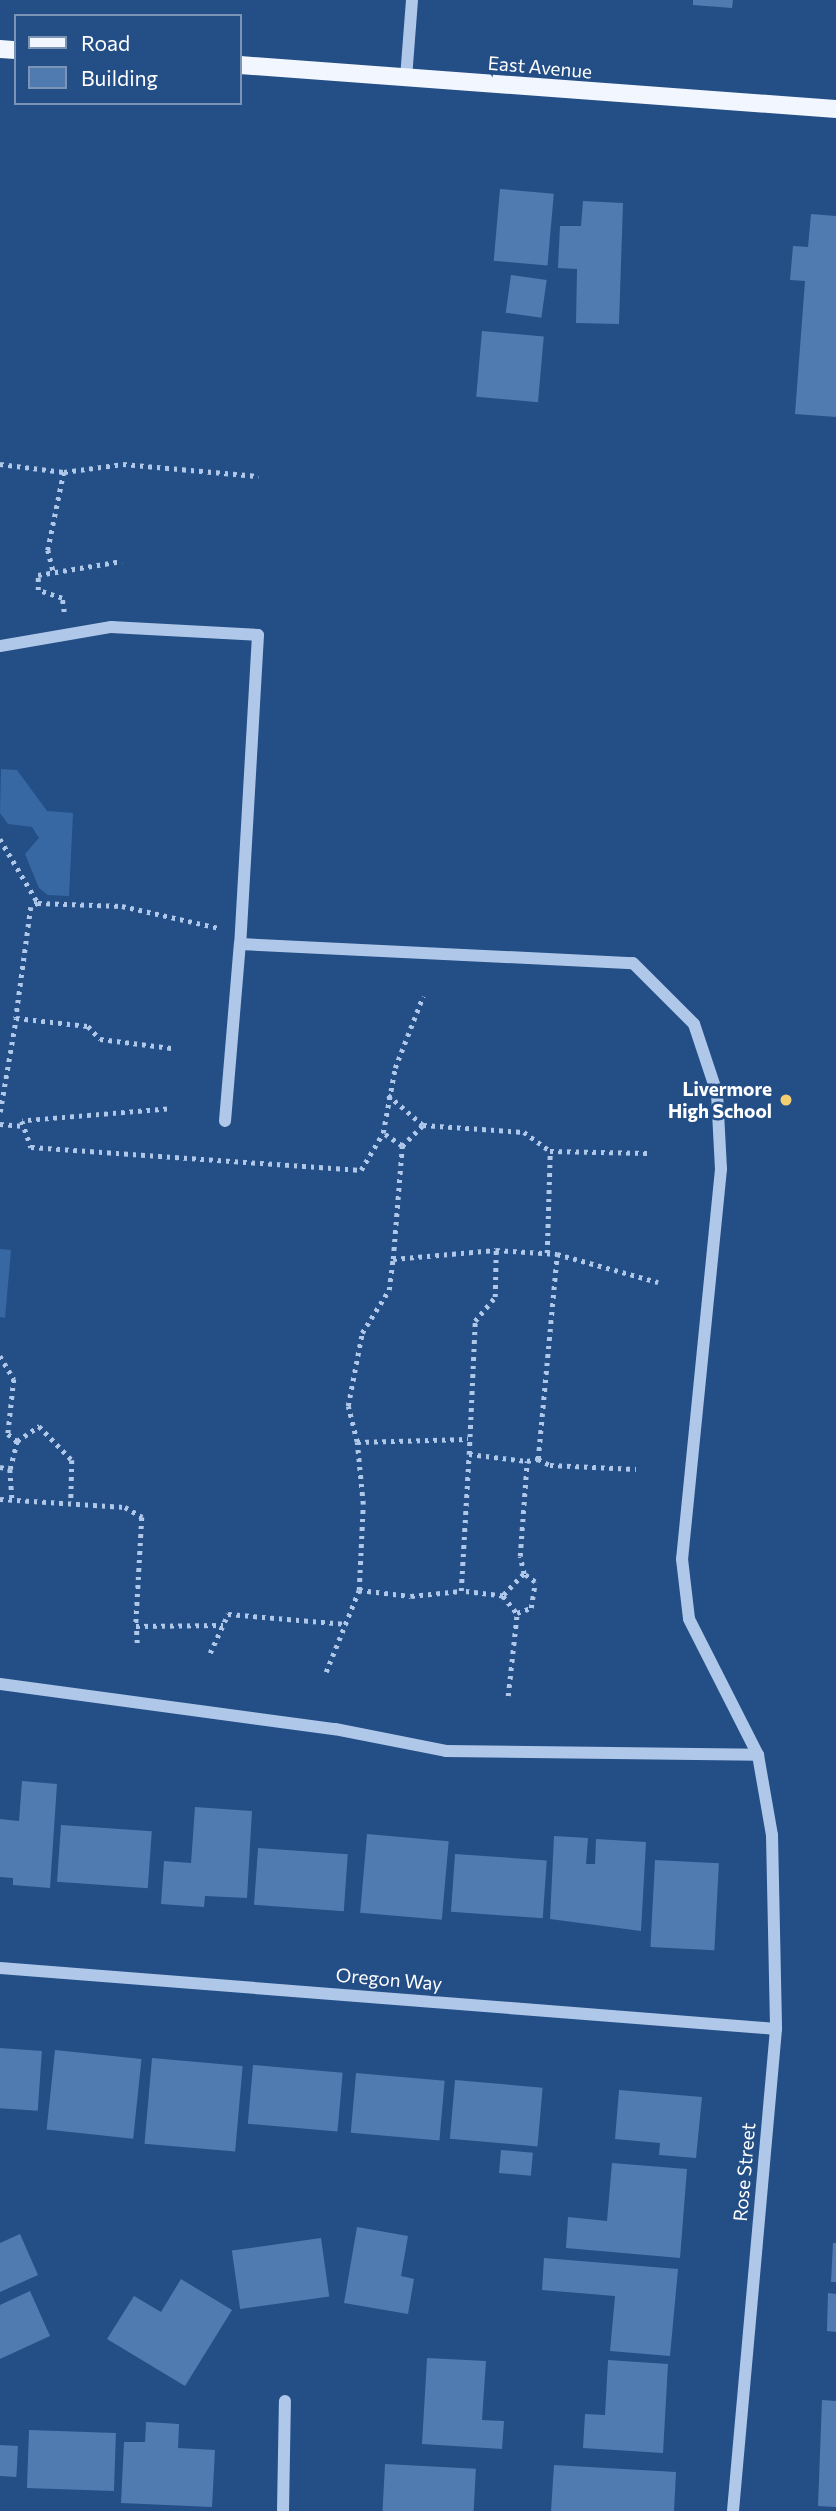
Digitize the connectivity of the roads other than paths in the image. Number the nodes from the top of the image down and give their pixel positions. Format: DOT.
graph roads {
  1 [pos="412,0"];
  2 [pos="242,65"];
  3 [pos="406,78"];
  4 [pos="836,109"];
  5 [pos="0,646"];
  6 [pos="240,944"];
  7 [pos="225,1121"];
  8 [pos="0,1684"];
  9 [pos="758,1755"];
  10 [pos="0,1968"];
  11 [pos="776,2029"];
  12 [pos="285,2401"];
  13 [pos="283,2511"];
  14 [pos="733,2511"];
  1 -- 3 [label="street"];
  2 -- 3 [label="main road, East Avenue"];
  3 -- 4 [label="main road, East Avenue"];
  5 -- 6 [label="street"];
  6 -- 7 [label="street"];
  6 -- 9 [label="street, Rose Street"];
  8 -- 9 [label="street"];
  9 -- 11 [label="street, Rose Street"];
  10 -- 11 [label="street, Oregon Way"];
  11 -- 14 [label="street, Rose Street"];
  12 -- 13 [label="street"];
}
